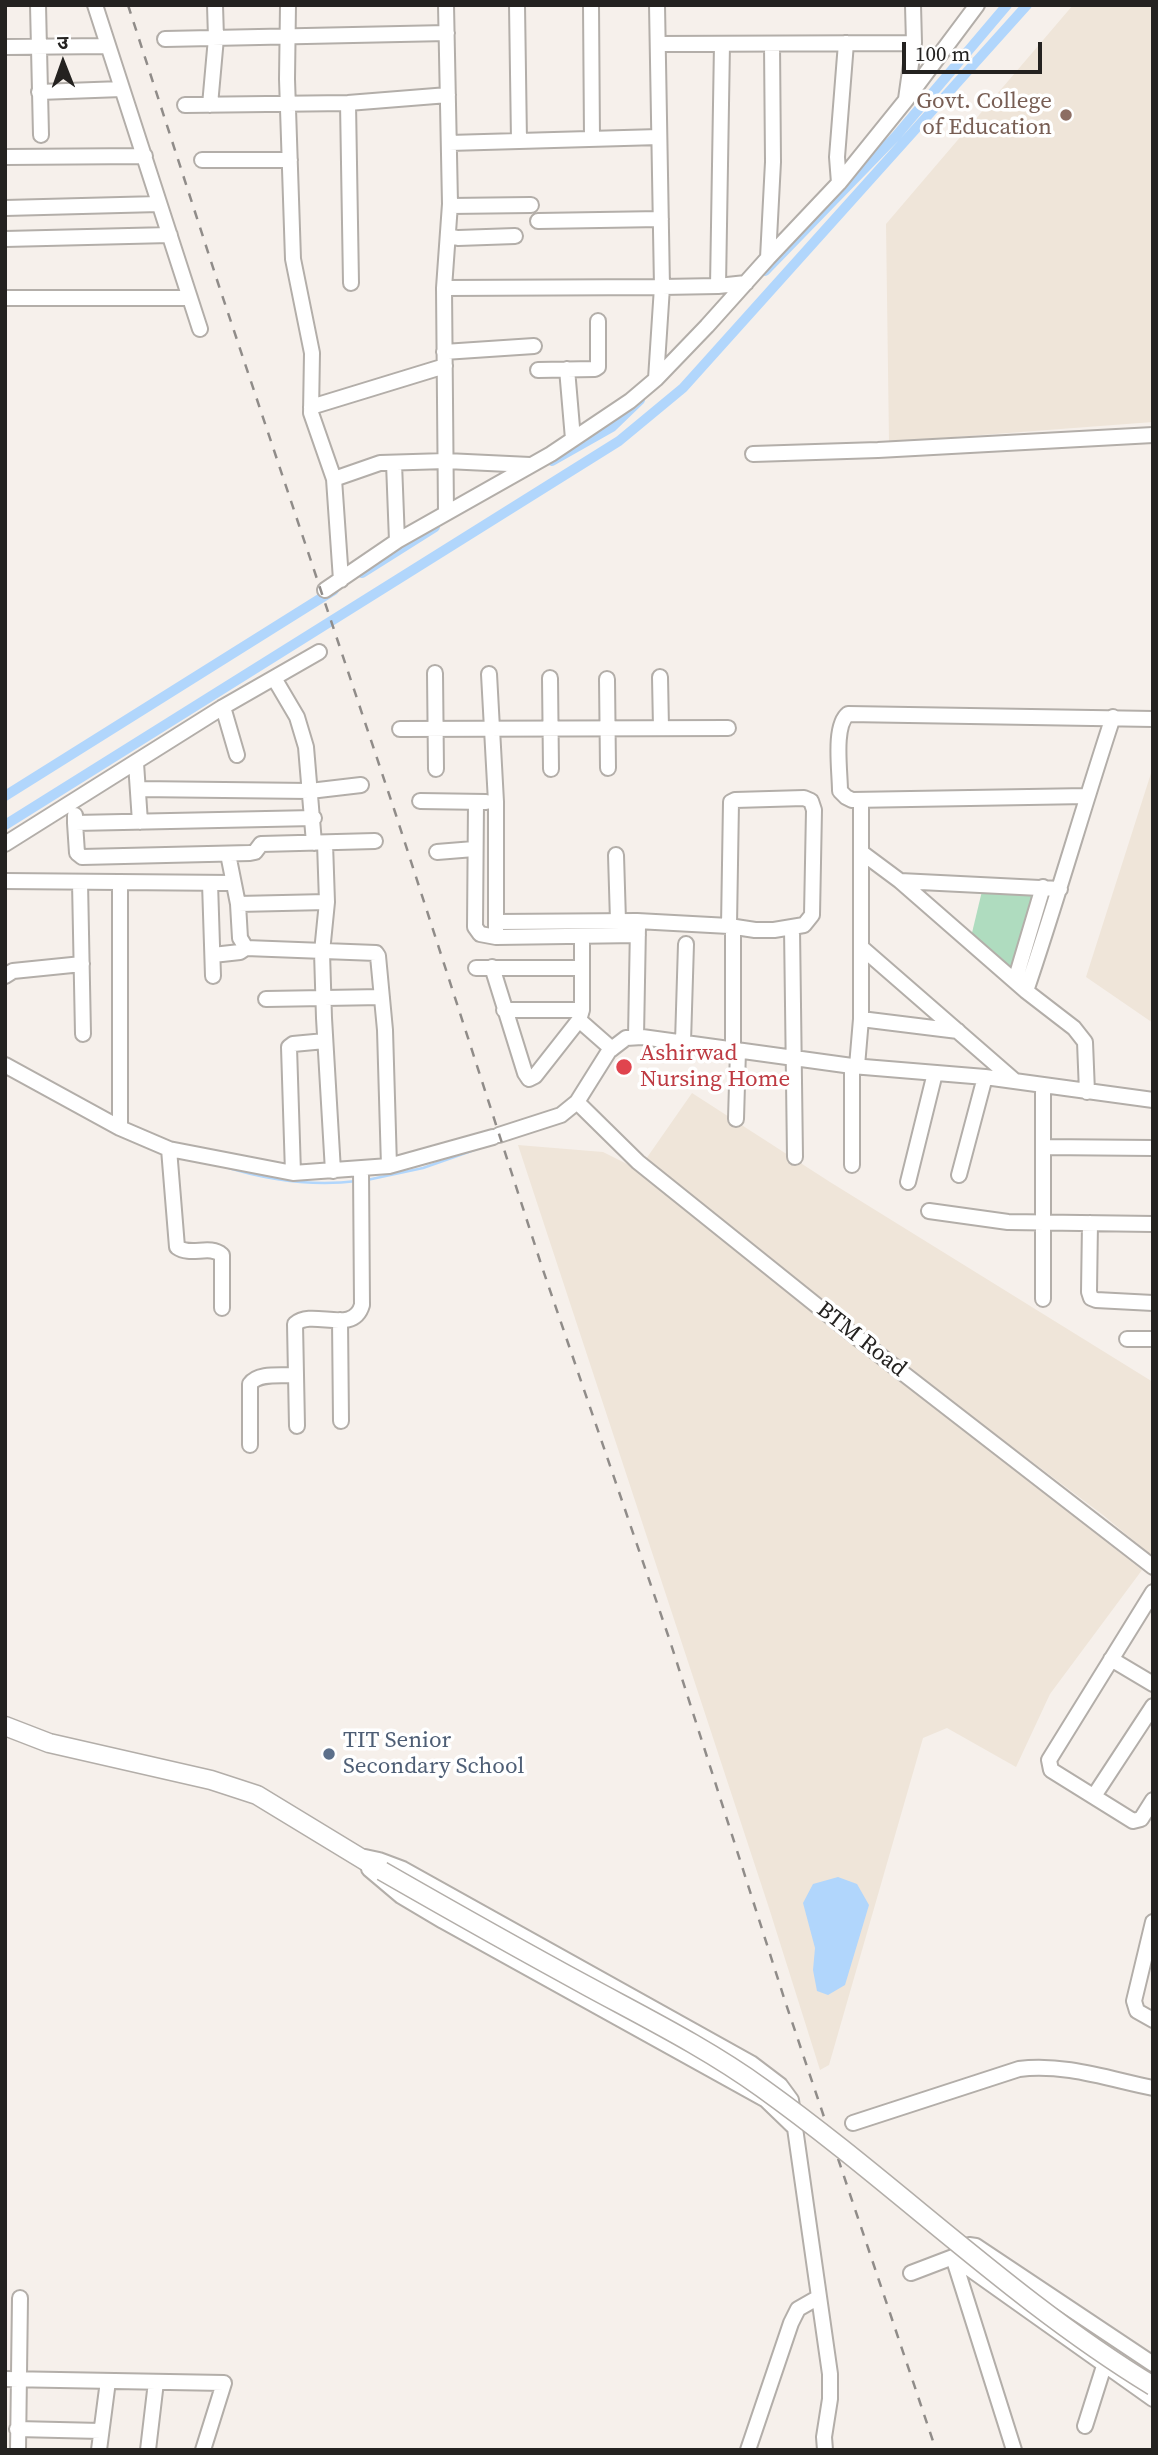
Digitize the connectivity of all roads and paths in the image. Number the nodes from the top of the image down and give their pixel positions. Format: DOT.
graph roads {
  1 [pos="38,5"];
  2 [pos="95,5"];
  3 [pos="215,5"];
  4 [pos="288,5"];
  5 [pos="446,5"];
  6 [pos="517,5"];
  7 [pos="591,5"];
  8 [pos="657,5"];
  9 [pos="913,5"];
  10 [pos="977,5"];
  11 [pos="447,33"];
  12 [pos="288,35"];
  13 [pos="216,38"];
  14 [pos="165,39"];
  15 [pos="846,43"];
  16 [pos="914,43"];
  17 [pos="658,44"];
  18 [pos="722,44"];
  19 [pos="772,44"];
  20 [pos="38,46"];
  21 [pos="108,46"];
  22 [pos="5,47"];
  23 [pos="122,89"];
  24 [pos="39,92"];
  25 [pos="448,95"];
  26 [pos="906,100"];
  27 [pos="288,102"];
  28 [pos="348,103"];
  29 [pos="210,104"];
  30 [pos="185,105"];
  31 [pos="41,135"];
  32 [pos="659,137"];
  33 [pos="592,139"];
  34 [pos="519,141"];
  35 [pos="449,142"];
  36 [pos="145,156"];
  37 [pos="5,158"];
  38 [pos="202,160"];
  39 [pos="290,160"];
  40 [pos="839,183"];
  41 [pos="159,204"];
  42 [pos="531,205"];
  43 [pos="450,206"];
  44 [pos="5,208"];
  45 [pos="661,219"];
  46 [pos="537,221"];
  47 [pos="170,235"];
  48 [pos="448,236"];
  49 [pos="515,236"];
  50 [pos="5,239"];
  51 [pos="768,258"];
  52 [pos="351,283"];
  53 [pos="746,283"];
  54 [pos="718,286"];
  55 [pos="444,288"];
  56 [pos="662,288"];
  57 [pos="5,298"];
  58 [pos="190,298"];
  59 [pos="598,321"];
  60 [pos="200,328"];
  61 [pos="534,346"];
  62 [pos="444,359"];
  63 [pos="538,369"];
  64 [pos="567,369"];
  65 [pos="656,379"];
  66 [pos="311,407"];
  67 [pos="1153,435"];
  68 [pos="573,439"];
  69 [pos="752,454"];
  70 [pos="446,461"];
  71 [pos="394,463"];
  72 [pos="532,465"];
  73 [pos="334,479"];
  74 [pos="446,513"];
  75 [pos="397,541"];
  76 [pos="341,580"];
  77 [pos="325,590"];
  78 [pos="319,652"];
  79 [pos="435,673"];
  80 [pos="489,674"];
  81 [pos="660,677"];
  82 [pos="274,678"];
  83 [pos="550,678"];
  84 [pos="607,679"];
  85 [pos="223,707"];
  86 [pos="1113,717"];
  87 [pos="1153,719"];
  88 [pos="728,727"];
  89 [pos="490,728"];
  90 [pos="550,728"];
  91 [pos="608,728"];
  92 [pos="661,728"];
  93 [pos="400,729"];
  94 [pos="435,729"];
  95 [pos="237,755"];
  96 [pos="136,763"];
  97 [pos="608,768"];
  98 [pos="436,769"];
  99 [pos="551,769"];
  100 [pos="361,785"];
  101 [pos="138,789"];
  102 [pos="310,791"];
  103 [pos="1087,796"];
  104 [pos="861,800"];
  105 [pos="74,801"];
  106 [pos="420,801"];
  107 [pos="476,802"];
  108 [pos="496,802"];
  109 [pos="314,818"];
  110 [pos="140,822"];
  111 [pos="75,824"];
  112 [pos="375,841"];
  113 [pos="320,843"];
  114 [pos="5,844"];
  115 [pos="474,849"];
  116 [pos="437,852"];
  117 [pos="861,852"];
  118 [pos="228,853"];
  119 [pos="616,855"];
  120 [pos="5,881"];
  121 [pos="900,881"];
  122 [pos="79,882"];
  123 [pos="120,882"];
  124 [pos="210,883"];
  125 [pos="232,883"];
  126 [pos="1043,887"];
  127 [pos="1060,889"];
  128 [pos="327,902"];
  129 [pos="238,904"];
  130 [pos="618,921"];
  131 [pos="731,927"];
  132 [pos="638,928"];
  133 [pos="792,928"];
  134 [pos="496,929"];
  135 [pos="582,936"];
  136 [pos="686,944"];
  137 [pos="861,947"];
  138 [pos="246,948"];
  139 [pos="322,952"];
  140 [pos="213,956"];
  141 [pos="82,964"];
  142 [pos="492,967"];
  143 [pos="476,968"];
  144 [pos="582,968"];
  145 [pos="5,976"];
  146 [pos="214,976"];
  147 [pos="1020,986"];
  148 [pos="382,997"];
  149 [pos="267,999"];
  150 [pos="323,999"];
  151 [pos="504,1010"];
  152 [pos="581,1015"];
  153 [pos="861,1019"];
  154 [pos="960,1031"];
  155 [pos="83,1034"];
  156 [pos="636,1037"];
  157 [pos="325,1041"];
  158 [pos="683,1042"];
  159 [pos="612,1049"];
  160 [pos="735,1050"];
  161 [pos="795,1058"];
  162 [pos="5,1065"];
  163 [pos="854,1066"];
  164 [pos="935,1073"];
  165 [pos="985,1077"];
  166 [pos="1015,1081"];
  167 [pos="1043,1085"];
  168 [pos="1087,1092"];
  169 [pos="1153,1100"];
  170 [pos="577,1102"];
  171 [pos="736,1119"];
  172 [pos="120,1128"];
  173 [pos="1043,1147"];
  174 [pos="1153,1148"];
  175 [pos="169,1149"];
  176 [pos="795,1157"];
  177 [pos="852,1165"];
  178 [pos="388,1166"];
  179 [pos="333,1171"];
  180 [pos="293,1173"];
  181 [pos="959,1175"];
  182 [pos="361,1177"];
  183 [pos="908,1182"];
  184 [pos="929,1210"];
  185 [pos="1044,1222"];
  186 [pos="1090,1223"];
  187 [pos="1153,1224"];
  188 [pos="1043,1298"];
  189 [pos="1153,1303"];
  190 [pos="222,1308"];
  191 [pos="340,1320"];
  192 [pos="1127,1339"];
  193 [pos="1153,1339"];
  194 [pos="295,1375"];
  195 [pos="341,1421"];
  196 [pos="297,1426"];
  197 [pos="250,1446"];
  198 [pos="1153,1567"];
  199 [pos="1153,1592"];
  200 [pos="1111,1659"];
  201 [pos="1153,1684"];
  202 [pos="1153,1706"];
  203 [pos="5,1726"];
  204 [pos="1094,1796"];
  205 [pos="1153,1800"];
  206 [pos="360,1857"];
  207 [pos="1153,1922"];
  208 [pos="1151,1941"];
  209 [pos="1151,2017"];
  210 [pos="1153,2088"];
  211 [pos="853,2123"];
  212 [pos="794,2127"];
  213 [pos="953,2257"];
  214 [pos="911,2273"];
  215 [pos="819,2297"];
  216 [pos="20,2298"];
  217 [pos="1153,2364"];
  218 [pos="1104,2366"];
  219 [pos="12,2379"];
  220 [pos="108,2381"];
  221 [pos="156,2382"];
  222 [pos="1153,2386"];
  223 [pos="1153,2399"];
  224 [pos="1085,2426"];
  225 [pos="17,2429"];
  226 [pos="101,2431"];
  227 [pos="18,2450"];
  228 [pos="99,2450"];
  229 [pos="148,2450"];
  230 [pos="204,2450"];
  231 [pos="748,2450"];
  232 [pos="825,2450"];
  233 [pos="1014,2450"];
  1 -- 20 [label="street"];
  2 -- 21 [label="street"];
  3 -- 13 [label="street"];
  4 -- 12 [label="street"];
  5 -- 11 [label="street"];
  6 -- 34 [label="street"];
  7 -- 33 [label="street"];
  8 -- 17 [label="street"];
  9 -- 16 [label="street"];
  10 -- 26 [label="street"];
  11 -- 12 [label="street"];
  11 -- 25 [label="street"];
  12 -- 13 [label="street"];
  12 -- 27 [label="street"];
  13 -- 14 [label="street"];
  13 -- 29 [label="street"];
  15 -- 16 [label="street"];
  15 -- 19 [label="street"];
  15 -- 40 [label="street"];
  16 -- 26 [label="street"];
  17 -- 18 [label="street"];
  17 -- 32 [label="street"];
  18 -- 19 [label="street"];
  18 -- 54 [label="street"];
  19 -- 51 [label="street"];
  20 -- 21 [label="street"];
  20 -- 22 [label="street"];
  20 -- 24 [label="street"];
  21 -- 23 [label="street"];
  23 -- 24 [label="street"];
  23 -- 36 [label="street"];
  24 -- 31 [label="street"];
  25 -- 28 [label="street"];
  25 -- 35 [label="street"];
  26 -- 40 [label="street"];
  27 -- 28 [label="street"];
  27 -- 29 [label="street"];
  27 -- 39 [label="street"];
  28 -- 52 [label="street"];
  29 -- 30 [label="street"];
  32 -- 33 [label="street"];
  32 -- 45 [label="street"];
  33 -- 34 [label="street"];
  34 -- 35 [label="street"];
  35 -- 43 [label="street"];
  36 -- 37 [label="street"];
  36 -- 41 [label="street"];
  38 -- 39 [label="street"];
  39 -- 66 [label="street"];
  40 -- 51 [label="street"];
  41 -- 44 [label="street"];
  41 -- 47 [label="street"];
  42 -- 43 [label="street"];
  43 -- 48 [label="street"];
  45 -- 46 [label="street"];
  45 -- 56 [label="street"];
  47 -- 50 [label="street"];
  47 -- 58 [label="street"];
  48 -- 49 [label="street"];
  48 -- 55 [label="street"];
  51 -- 53 [label="street"];
  53 -- 54 [label="street"];
  53 -- 65 [label="street"];
  54 -- 56 [label="street"];
  55 -- 56 [label="street"];
  55 -- 62 [label="street"];
  56 -- 65 [label="street"];
  57 -- 58 [label="street"];
  58 -- 60 [label="street"];
  59 -- 64 [label="street"];
  61 -- 62 [label="street"];
  62 -- 66 [label="street"];
  62 -- 70 [label="street"];
  63 -- 64 [label="street"];
  64 -- 68 [label="street"];
  65 -- 68 [label="street"];
  66 -- 73 [label="street"];
  67 -- 69 [label="street"];
  68 -- 72 [label="street"];
  70 -- 71 [label="street"];
  70 -- 72 [label="street"];
  70 -- 74 [label="street"];
  71 -- 73 [label="street"];
  71 -- 75 [label="street"];
  72 -- 74 [label="street"];
  73 -- 76 [label="street"];
  74 -- 75 [label="street"];
  75 -- 76 [label="street"];
  76 -- 77 [label="street"];
  78 -- 82 [label="street"];
  79 -- 94 [label="street"];
  80 -- 89 [label="street"];
  81 -- 92 [label="street"];
  82 -- 85 [label="street"];
  82 -- 102 [label="street"];
  83 -- 90 [label="street"];
  84 -- 91 [label="street"];
  85 -- 95 [label="street"];
  85 -- 96 [label="street"];
  86 -- 87 [label="street"];
  86 -- 103 [label="street"];
  86 -- 104 [label="street"];
  88 -- 92 [label="street"];
  89 -- 90 [label="street"];
  89 -- 94 [label="street"];
  89 -- 108 [label="street"];
  90 -- 91 [label="street"];
  90 -- 99 [label="street"];
  91 -- 92 [label="street"];
  91 -- 97 [label="street"];
  93 -- 94 [label="street"];
  94 -- 98 [label="street"];
  96 -- 101 [label="street"];
  96 -- 105 [label="street"];
  100 -- 102 [label="street"];
  101 -- 102 [label="street"];
  101 -- 110 [label="street"];
  102 -- 109 [label="street"];
  103 -- 104 [label="street"];
  103 -- 127 [label="street"];
  104 -- 117 [label="street"];
  105 -- 111 [label="street"];
  105 -- 114 [label="street"];
  106 -- 107 [label="street"];
  107 -- 108 [label="street"];
  107 -- 115 [label="street"];
  108 -- 134 [label="street"];
  109 -- 110 [label="street"];
  109 -- 113 [label="street"];
  110 -- 111 [label="street"];
  111 -- 118 [label="street"];
  112 -- 113 [label="street"];
  113 -- 118 [label="street"];
  113 -- 128 [label="street"];
  115 -- 116 [label="street"];
  115 -- 134 [label="street"];
  117 -- 121 [label="street"];
  117 -- 137 [label="street"];
  118 -- 125 [label="street"];
  119 -- 130 [label="street"];
  120 -- 122 [label="street"];
  121 -- 126 [label="street"];
  121 -- 147 [label="street"];
  122 -- 123 [label="street"];
  122 -- 141 [label="street"];
  123 -- 124 [label="street"];
  123 -- 172 [label="street"];
  124 -- 125 [label="street"];
  124 -- 140 [label="street"];
  125 -- 129 [label="street"];
  126 -- 127 [label="street"];
  126 -- 147 [label="street"];
  127 -- 147 [label="street"];
  128 -- 129 [label="street"];
  128 -- 139 [label="street"];
  129 -- 138 [label="street"];
  130 -- 132 [label="street"];
  130 -- 134 [label="street"];
  131 -- 132 [label="street"];
  131 -- 133 [label="street"];
  131 -- 133 [label="street"];
  131 -- 160 [label="street"];
  132 -- 135 [label="street"];
  132 -- 156 [label="street"];
  133 -- 161 [label="street"];
  134 -- 135 [label="street"];
  135 -- 144 [label="street"];
  136 -- 158 [label="street"];
  137 -- 153 [label="street"];
  137 -- 154 [label="street"];
  138 -- 139 [label="street"];
  138 -- 140 [label="street"];
  139 -- 148 [label="street"];
  139 -- 150 [label="street"];
  140 -- 146 [label="street"];
  141 -- 145 [label="street"];
  141 -- 155 [label="street"];
  142 -- 143 [label="street"];
  142 -- 144 [label="street"];
  142 -- 151 [label="street"];
  144 -- 152 [label="street"];
  147 -- 168 [label="street"];
  148 -- 150 [label="street"];
  148 -- 178 [label="street"];
  149 -- 150 [label="street"];
  150 -- 157 [label="street"];
  151 -- 152 [label="street"];
  151 -- 152 [label="street"];
  152 -- 159 [label="street"];
  153 -- 154 [label="street"];
  153 -- 163 [label="street"];
  154 -- 166 [label="street"];
  156 -- 158 [label="street"];
  156 -- 159 [label="street"];
  157 -- 179 [label="street"];
  157 -- 180 [label="street"];
  158 -- 160 [label="street"];
  159 -- 170 [label="street"];
  160 -- 161 [label="street"];
  160 -- 171 [label="street"];
  161 -- 163 [label="street"];
  161 -- 176 [label="street"];
  162 -- 172 [label="street"];
  163 -- 164 [label="street"];
  163 -- 177 [label="street"];
  164 -- 165 [label="street"];
  164 -- 183 [label="street"];
  165 -- 166 [label="street"];
  165 -- 181 [label="street"];
  166 -- 167 [label="street"];
  167 -- 168 [label="street"];
  167 -- 173 [label="street"];
  168 -- 169 [label="street"];
  170 -- 178 [label="street"];
  170 -- 198 [label="street, BTM Road"];
  172 -- 175 [label="street"];
  173 -- 174 [label="street"];
  173 -- 185 [label="street"];
  175 -- 180 [label="street"];
  175 -- 190 [label="street"];
  178 -- 182 [label="street"];
  179 -- 180 [label="street"];
  179 -- 182 [label="street"];
  182 -- 191 [label="street"];
  184 -- 185 [label="street"];
  185 -- 186 [label="street"];
  185 -- 188 [label="street"];
  186 -- 187 [label="street"];
  186 -- 189 [label="street"];
  191 -- 194 [label="street"];
  191 -- 195 [label="street"];
  192 -- 193 [label="street"];
  194 -- 196 [label="street"];
  194 -- 197 [label="street"];
  199 -- 200 [label="street"];
  200 -- 201 [label="street"];
  200 -- 204 [label="street"];
  202 -- 204 [label="street"];
  203 -- 206 [label="main road"];
  204 -- 205 [label="street"];
  206 -- 212 [label="street"];
  206 -- 212 [label="street"];
  206 -- 222 [label="main road, bridge"];
  207 -- 208 [label="street"];
  208 -- 209 [label="street"];
  210 -- 211 [label="street"];
  212 -- 215 [label="street"];
  213 -- 214 [label="street"];
  213 -- 217 [label="street"];
  213 -- 218 [label="street"];
  213 -- 233 [label="street"];
  215 -- 231 [label="street"];
  215 -- 232 [label="street"];
  216 -- 219 [label="street"];
  218 -- 223 [label="street"];
  218 -- 224 [label="street"];
  219 -- 220 [label="street"];
  219 -- 225 [label="street"];
  220 -- 221 [label="street"];
  220 -- 226 [label="street"];
  221 -- 229 [label="street"];
  221 -- 230 [label="street"];
  225 -- 226 [label="street"];
  225 -- 227 [label="street"];
  226 -- 228 [label="street"];
}
